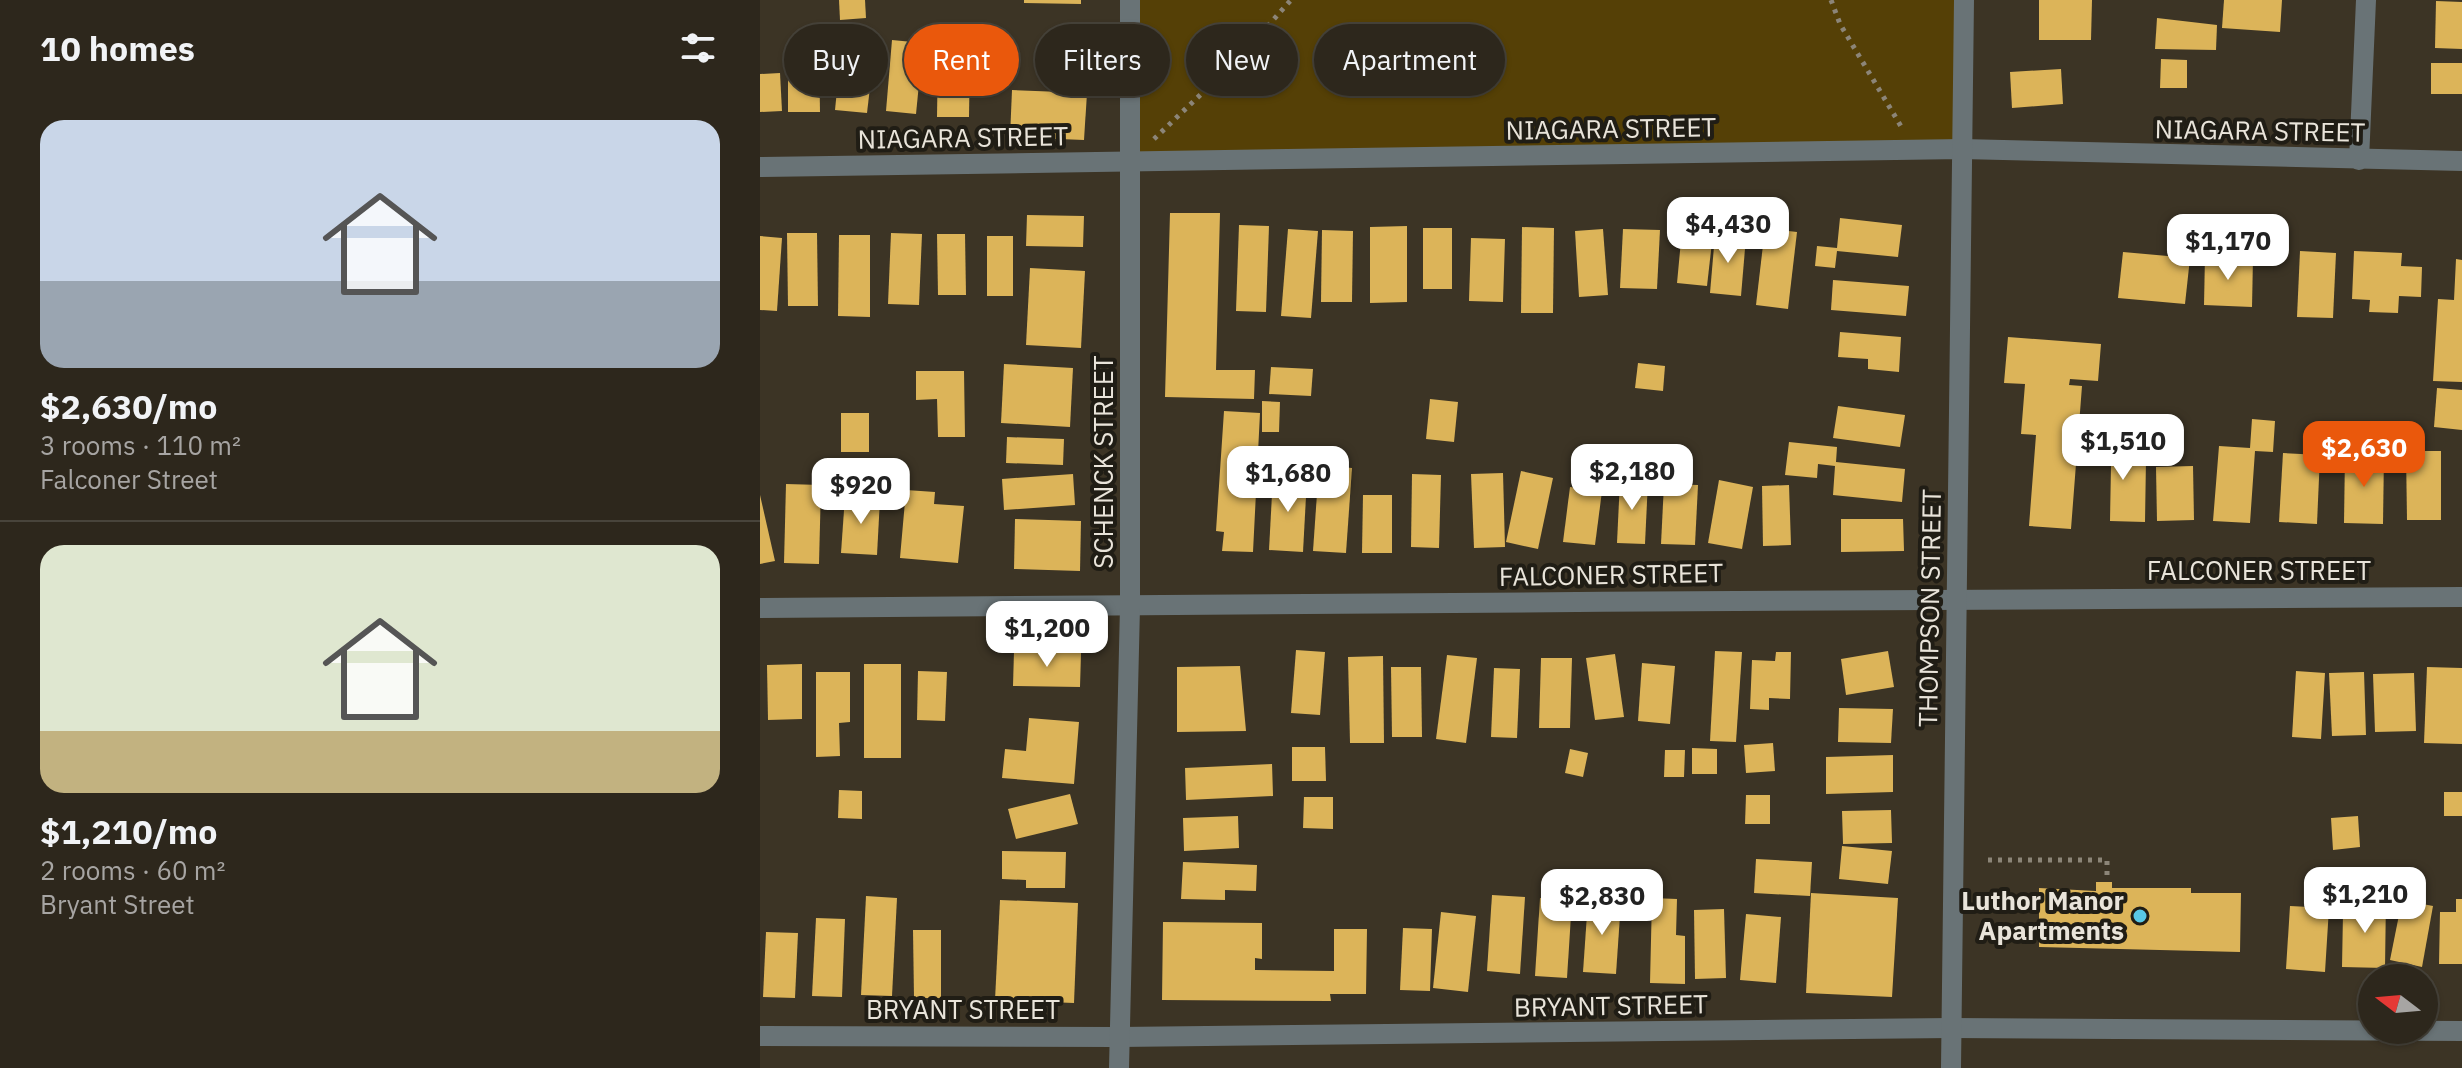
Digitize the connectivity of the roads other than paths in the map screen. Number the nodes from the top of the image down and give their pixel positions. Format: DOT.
graph roads {
  1 [pos="1130,0"];
  2 [pos="1964,0"];
  3 [pos="2366,0"];
  4 [pos="1962,149"];
  5 [pos="2359,160"];
  6 [pos="1130,161"];
  7 [pos="2462,161"];
  8 [pos="760,167"];
  9 [pos="1956,596"];
  10 [pos="2462,597"];
  11 [pos="1130,607"];
  12 [pos="760,608"];
  13 [pos="1951,1028"];
  14 [pos="2462,1031"];
  15 [pos="760,1036"];
  16 [pos="1119,1037"];
  17 [pos="1119,1068"];
  18 [pos="1951,1068"];
  1 -- 6 [label="street, SCHENCK STREET"];
  2 -- 4 [label="street, THOMPSON STREET"];
  3 -- 5 [label="street"];
  4 -- 5 [label="street, NIAGARA STREET"];
  4 -- 6 [label="street, NIAGARA STREET"];
  4 -- 9 [label="street, THOMPSON STREET"];
  5 -- 7 [label="street, NIAGARA STREET"];
  6 -- 8 [label="street, NIAGARA STREET"];
  6 -- 11 [label="street, SCHENCK STREET"];
  9 -- 10 [label="street, FALCONER STREET"];
  9 -- 11 [label="street, FALCONER STREET"];
  9 -- 13 [label="street, THOMPSON STREET"];
  11 -- 12 [label="street, FALCONER STREET"];
  11 -- 16 [label="street, SCHENCK STREET"];
  13 -- 14 [label="street, BRYANT STREET"];
  13 -- 16 [label="street, BRYANT STREET"];
  13 -- 18 [label="street, THOMPSON STREET"];
  15 -- 16 [label="street, BRYANT STREET"];
  16 -- 17 [label="street, SCHENCK STREET"];
}
